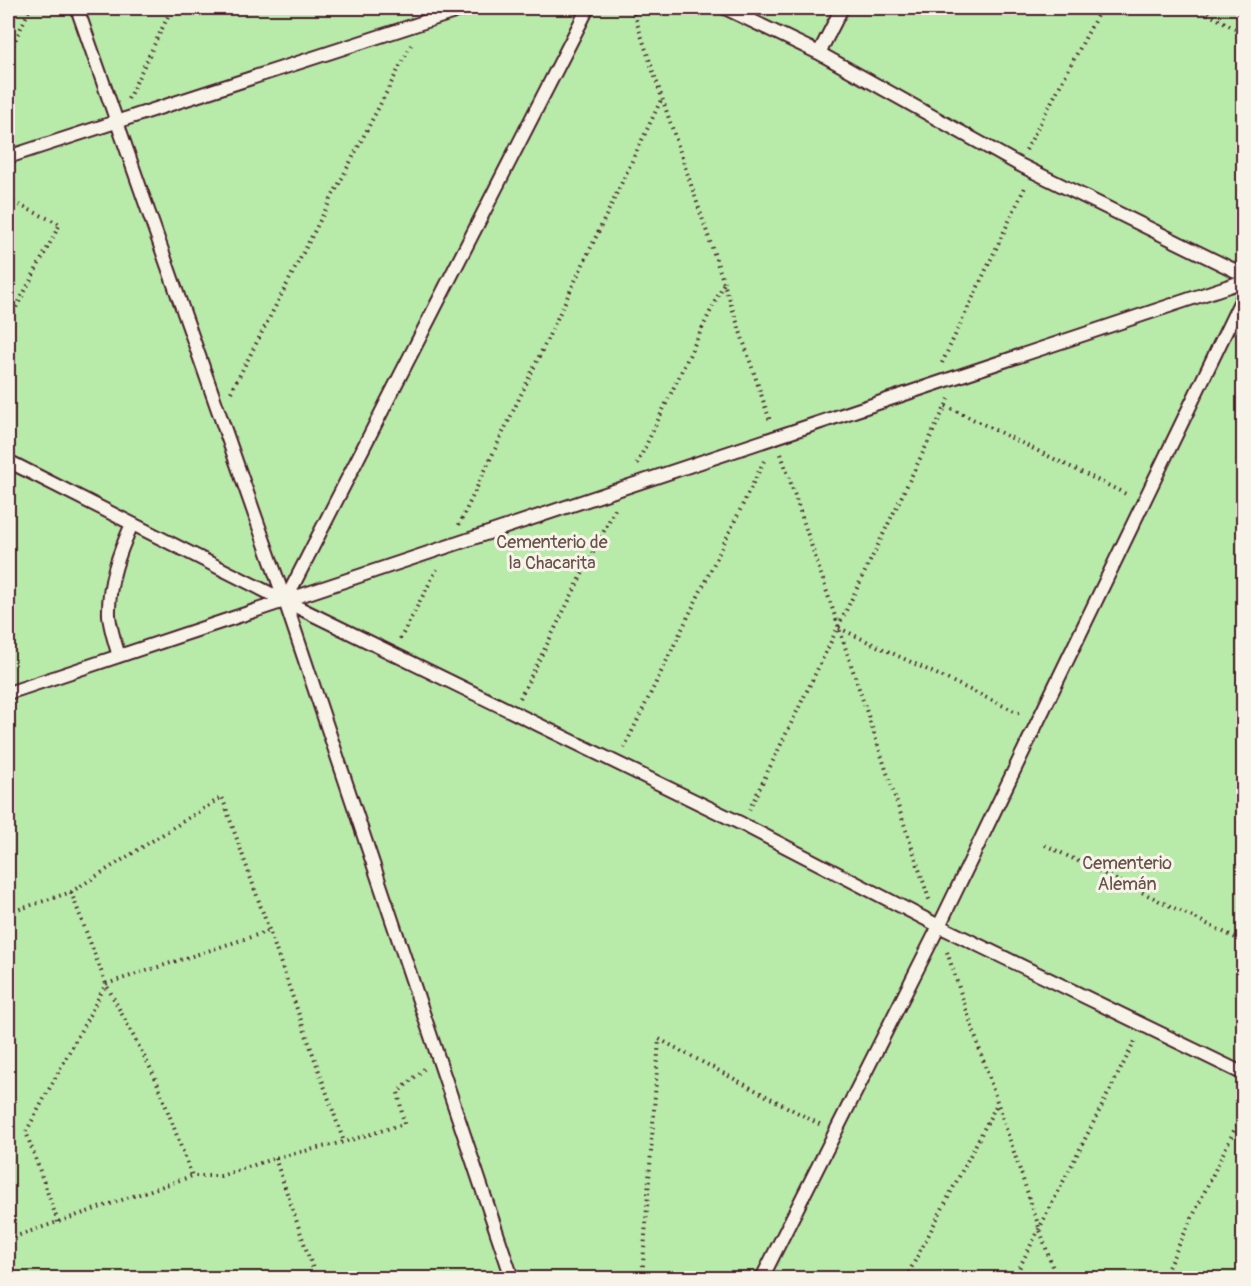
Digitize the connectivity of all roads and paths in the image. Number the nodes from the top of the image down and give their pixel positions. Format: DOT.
graph roads {
  1 [pos="30,8"];
  2 [pos="77,8"];
  3 [pos="172,8"];
  4 [pos="467,8"];
  5 [pos="588,8"];
  6 [pos="632,8"];
  7 [pos="725,8"];
  8 [pos="842,8"];
  9 [pos="1101,8"];
  10 [pos="1197,8"];
  11 [pos="422,24"];
  12 [pos="1244,33"];
  13 [pos="819,53"];
  14 [pos="8,56"];
  15 [pos="662,98"];
  16 [pos="117,122"];
  17 [pos="8,158"];
  18 [pos="1018,164"];
  19 [pos="1033,171"];
  20 [pos="8,200"];
  21 [pos="1244,275"];
  22 [pos="1244,281"];
  23 [pos="1244,294"];
  24 [pos="8,323"];
  25 [pos="961,376"];
  26 [pos="932,385"];
  27 [pos="946,406"];
  28 [pos="219,414"];
  29 [pos="775,437"];
  30 [pos="8,461"];
  31 [pos="1143,503"];
  32 [pos="132,524"];
  33 [pos="449,546"];
  34 [pos="285,601"];
  35 [pos="839,628"];
  36 [pos="393,653"];
  37 [pos="118,656"];
  38 [pos="8,693"];
  39 [pos="1038,722"];
  40 [pos="617,762"];
  41 [pos="742,824"];
  42 [pos="1045,845"];
  43 [pos="71,892"];
  44 [pos="8,913"];
  45 [pos="939,926"];
  46 [pos="269,931"];
  47 [pos="1244,942"];
  48 [pos="106,984"];
  49 [pos="1143,1024"];
  50 [pos="438,1056"];
  51 [pos="1244,1074"];
  52 [pos="997,1103"];
  53 [pos="1244,1110"];
  54 [pos="835,1132"];
  55 [pos="344,1142"];
  56 [pos="275,1158"];
  57 [pos="192,1176"];
  58 [pos="58,1222"];
  59 [pos="1039,1228"];
  60 [pos="8,1239"];
  61 [pos="316,1278"];
  62 [pos="513,1278"];
  63 [pos="642,1278"];
  64 [pos="762,1278"];
  65 [pos="906,1278"];
  66 [pos="1014,1278"];
  67 [pos="1056,1278"];
  68 [pos="1163,1278"];
  1 -- 14 [label="path"];
  2 -- 16 [label="lane"];
  3 -- 16 [label="path"];
  4 -- 11 [label="lane"];
  5 -- 34 [label="lane"];
  6 -- 15 [label="path"];
  7 -- 13 [label="lane"];
  8 -- 13 [label="lane"];
  9 -- 18 [label="path"];
  10 -- 12 [label="path"];
  11 -- 16 [label="lane"];
  11 -- 28 [label="path"];
  13 -- 18 [label="lane"];
  15 -- 29 [label="path"];
  15 -- 33 [label="path"];
  16 -- 17 [label="lane"];
  16 -- 28 [label="lane"];
  18 -- 19 [label="lane"];
  19 -- 21 [label="lane"];
  19 -- 26 [label="path"];
  20 -- 24 [label="path"];
  22 -- 25 [label="lane"];
  23 -- 31 [label="lane"];
  25 -- 26 [label="lane"];
  25 -- 27 [label="path"];
  26 -- 29 [label="lane"];
  27 -- 31 [label="path"];
  27 -- 35 [label="path"];
  28 -- 34 [label="lane"];
  29 -- 33 [label="lane"];
  29 -- 35 [label="path"];
  29 -- 40 [label="path"];
  30 -- 32 [label="lane"];
  31 -- 39 [label="lane"];
  32 -- 34 [label="lane"];
  32 -- 37 [label="lane"];
  33 -- 34 [label="lane"];
  33 -- 36 [label="path"];
  34 -- 36 [label="lane"];
  34 -- 37 [label="lane"];
  34 -- 50 [label="lane"];
  35 -- 39 [label="path"];
  35 -- 41 [label="path"];
  35 -- 45 [label="path"];
  36 -- 40 [label="lane"];
  37 -- 38 [label="lane"];
  39 -- 45 [label="lane"];
  40 -- 41 [label="lane"];
  41 -- 45 [label="lane"];
  42 -- 47 [label="path"];
  43 -- 44 [label="path"];
  43 -- 46 [label="path"];
  43 -- 48 [label="path"];
  45 -- 49 [label="lane"];
  45 -- 52 [label="path"];
  45 -- 54 [label="lane"];
  46 -- 48 [label="path"];
  46 -- 55 [label="path"];
  48 -- 57 [label="path"];
  48 -- 58 [label="path"];
  49 -- 51 [label="lane"];
  49 -- 59 [label="path"];
  50 -- 55 [label="path"];
  50 -- 62 [label="lane"];
  52 -- 59 [label="path"];
  52 -- 65 [label="path"];
  53 -- 68 [label="path"];
  54 -- 63 [label="path"];
  54 -- 64 [label="lane"];
  55 -- 56 [label="path"];
  56 -- 57 [label="path"];
  56 -- 61 [label="path"];
  57 -- 58 [label="path"];
  58 -- 60 [label="path"];
  59 -- 66 [label="path"];
  59 -- 67 [label="path"];
}
